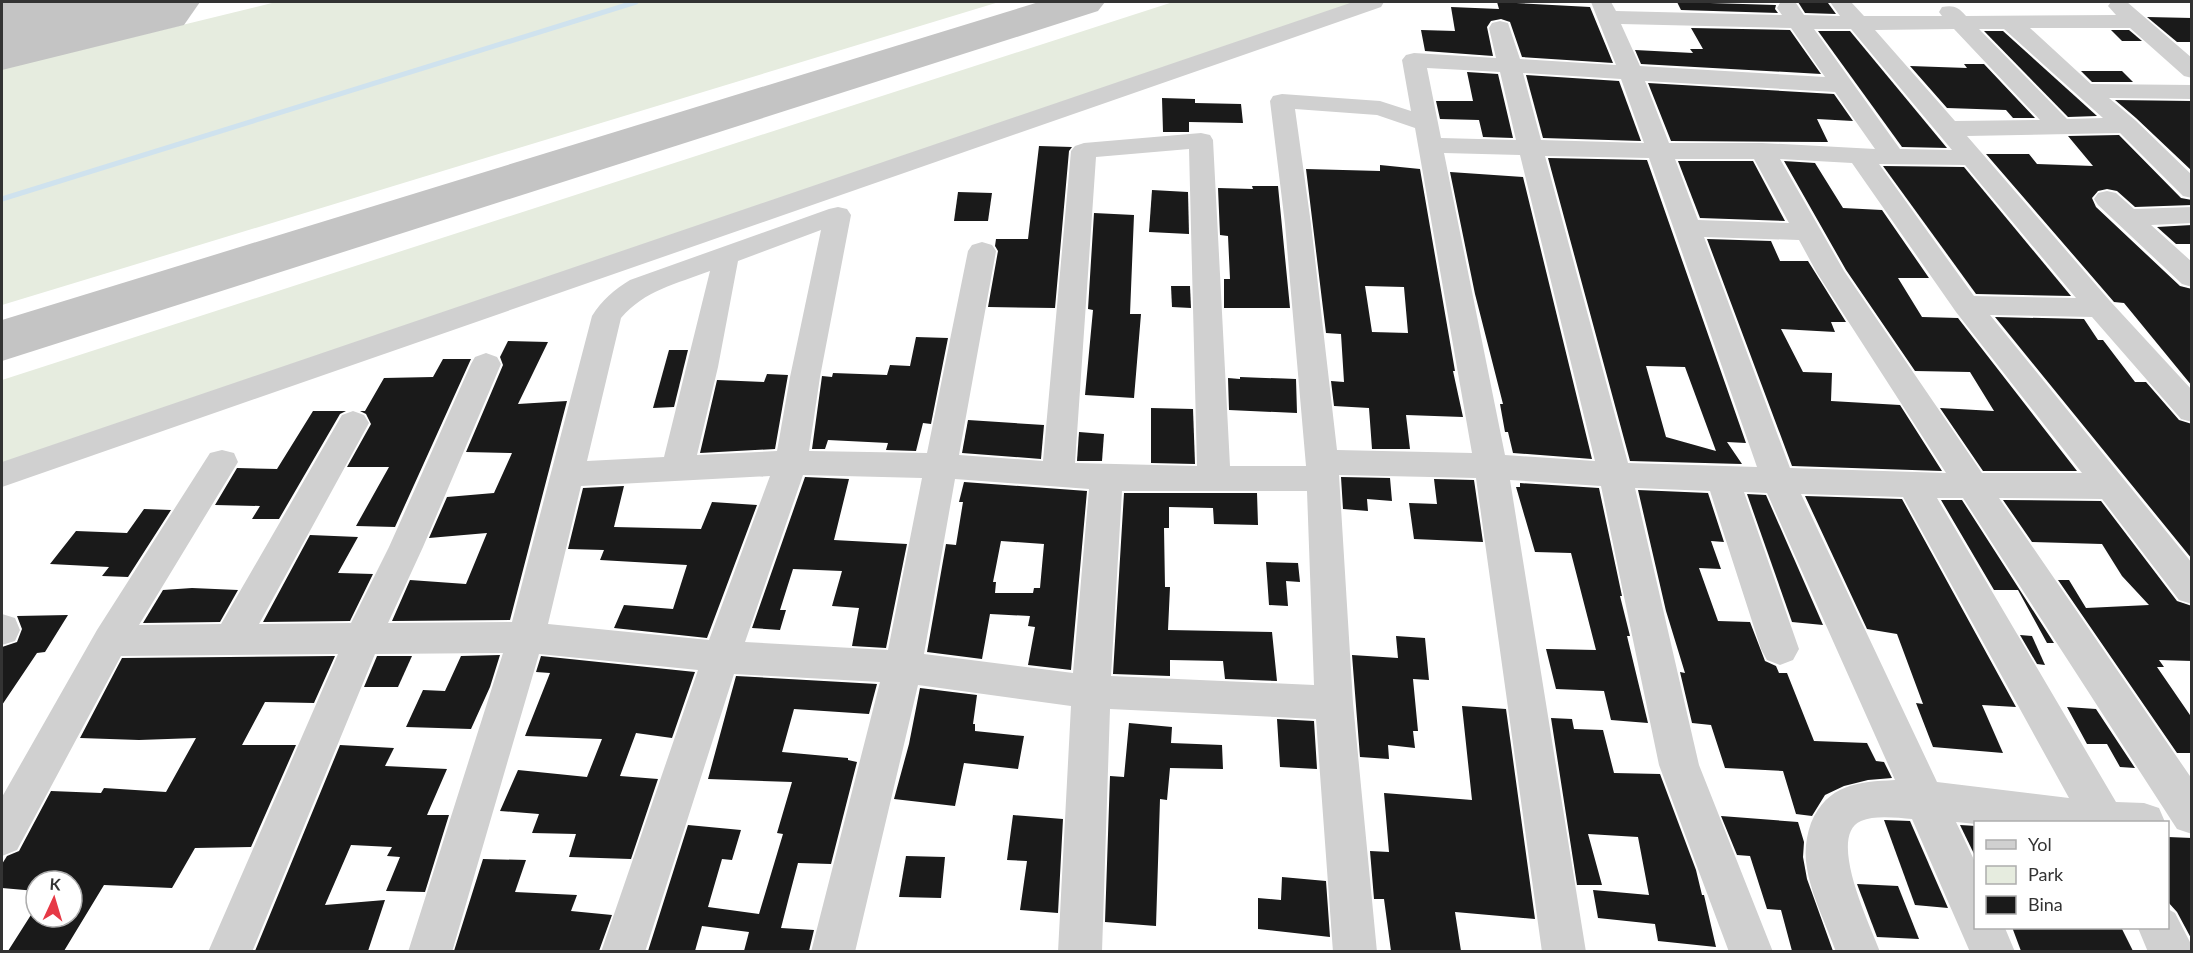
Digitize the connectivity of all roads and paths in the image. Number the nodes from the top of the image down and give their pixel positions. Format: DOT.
graph roads {
  1 [pos="1373,2"];
  2 [pos="1784,2"];
  3 [pos="1840,2"];
  4 [pos="1940,2"];
  5 [pos="2114,2"];
  6 [pos="1604,9"];
  7 [pos="2015,12"];
  8 [pos="2136,21"];
  9 [pos="1798,22"];
  10 [pos="1959,22"];
  11 [pos="1858,23"];
  12 [pos="1500,28"];
  13 [pos="2182,37"];
  14 [pos="2155,38"];
  15 [pos="1509,66"];
  16 [pos="2192,71"];
  17 [pos="1631,73"];
  18 [pos="1843,85"];
  19 [pos="2085,91"];
  20 [pos="2192,92"];
  21 [pos="2126,125"];
  22 [pos="2061,127"];
  23 [pos="1948,129"];
  24 [pos="1428,135"];
  25 [pos="1530,148"];
  26 [pos="1659,151"];
  27 [pos="1762,151"];
  28 [pos="1860,156"];
  29 [pos="1893,157"];
  30 [pos="1973,158"];
  31 [pos="2192,190"];
  32 [pos="2107,199"];
  33 [pos="2192,216"];
  34 [pos="2128,218"];
  35 [pos="1687,228"];
  36 [pos="1808,232"];
  37 [pos="982,251"];
  38 [pos="724,255"];
  39 [pos="2192,278"];
  40 [pos="1966,305"];
  41 [pos="2100,308"];
  42 [pos="486,364"];
  43 [pos="2192,411"];
  44 [pos="353,423"];
  45 [pos="222,462"];
  46 [pos="791,463"];
  47 [pos="941,466"];
  48 [pos="1491,466"];
  49 [pos="677,468"];
  50 [pos="1322,471"];
  51 [pos="566,474"];
  52 [pos="1058,474"];
  53 [pos="2,475"];
  54 [pos="1615,475"];
  55 [pos="1722,477"];
  56 [pos="1106,478"];
  57 [pos="1214,478"];
  58 [pos="1778,480"];
  59 [pos="1913,485"];
  60 [pos="1971,485"];
  61 [pos="2111,486"];
  62 [pos="2192,590"];
  63 [pos="526,637"];
  64 [pos="362,639"];
  65 [pos="231,640"];
  66 [pos="110,641"];
  67 [pos="1780,649"];
  68 [pos="721,657"];
  69 [pos="903,667"];
  70 [pos="1091,693"];
  71 [pos="1335,703"];
  72 [pos="1924,800"];
  73 [pos="2192,815"];
  74 [pos="2109,821"];
  75 [pos="2117,821"];
  76 [pos="2169,823"];
  77 [pos="2192,824"];
  78 [pos="2,836"];
  79 [pos="1974,909"];
  80 [pos="1983,929"];
  81 [pos="2161,929"];
  82 [pos="230,951"];
  83 [pos="430,951"];
  84 [pos="623,951"];
  85 [pos="833,951"];
  86 [pos="1080,951"];
  87 [pos="1355,951"];
  88 [pos="1564,951"];
  89 [pos="1751,951"];
  90 [pos="1858,951"];
  91 [pos="1993,951"];
  92 [pos="2172,951"];
  1 -- 53 [label="street"];
  2 -- 9 [label="street"];
  3 -- 11 [label="street"];
  4 -- 10 [label="street"];
  5 -- 8 [label="street"];
  6 -- 9 [label="street"];
  6 -- 17 [label="street"];
  7 -- 8 [label="street"];
  7 -- 10 [label="street"];
  7 -- 19 [label="street"];
  8 -- 14 [label="street"];
  9 -- 11 [label="street"];
  9 -- 18 [label="street"];
  10 -- 11 [label="street"];
  10 -- 22 [label="street"];
  11 -- 23 [label="street"];
  12 -- 15 [label="street"];
  13 -- 14 [label="street"];
  14 -- 16 [label="street"];
  15 -- 17 [label="street"];
  15 -- 24 [label="street"];
  15 -- 25 [label="street"];
  17 -- 18 [label="street"];
  17 -- 26 [label="street"];
  18 -- 29 [label="street"];
  19 -- 20 [label="street"];
  19 -- 21 [label="street"];
  21 -- 22 [label="street"];
  21 -- 31 [label="street"];
  22 -- 23 [label="street"];
  23 -- 30 [label="street"];
  24 -- 25 [label="street"];
  24 -- 48 [label="street"];
  24 -- 50 [label="street"];
  25 -- 26 [label="street"];
  25 -- 54 [label="street"];
  26 -- 27 [label="street"];
  26 -- 35 [label="street"];
  27 -- 28 [label="street"];
  27 -- 36 [label="street"];
  28 -- 29 [label="street"];
  28 -- 40 [label="street"];
  29 -- 30 [label="street"];
  30 -- 41 [label="street"];
  32 -- 34 [label="street"];
  33 -- 34 [label="street"];
  34 -- 39 [label="street"];
  35 -- 36 [label="street"];
  35 -- 58 [label="street"];
  36 -- 60 [label="street"];
  37 -- 47 [label="street"];
  38 -- 46 [label="street"];
  38 -- 49 [label="street"];
  38 -- 51 [label="street"];
  40 -- 41 [label="street"];
  40 -- 61 [label="street"];
  41 -- 43 [label="street"];
  42 -- 64 [label="street"];
  44 -- 65 [label="street"];
  45 -- 66 [label="street"];
  46 -- 47 [label="street"];
  46 -- 49 [label="street"];
  46 -- 68 [label="street"];
  47 -- 52 [label="street"];
  47 -- 69 [label="street"];
  48 -- 50 [label="street"];
  48 -- 54 [label="street"];
  48 -- 88 [label="street"];
  49 -- 51 [label="street"];
  50 -- 57 [label="street"];
  50 -- 71 [label="street"];
  51 -- 63 [label="street"];
  52 -- 56 [label="street"];
  52 -- 57 [label="street"];
  54 -- 55 [label="street"];
  54 -- 89 [label="street"];
  55 -- 58 [label="street"];
  55 -- 67 [label="street"];
  56 -- 57 [label="street"];
  56 -- 70 [label="street"];
  58 -- 59 [label="street"];
  58 -- 72 [label="street"];
  59 -- 60 [label="street"];
  59 -- 75 [label="street"];
  60 -- 61 [label="street"];
  60 -- 73 [label="street"];
  61 -- 62 [label="street"];
  63 -- 64 [label="street"];
  63 -- 68 [label="street"];
  63 -- 83 [label="street"];
  64 -- 65 [label="street"];
  64 -- 82 [label="street"];
  65 -- 66 [label="street"];
  66 -- 78 [label="street"];
  68 -- 69 [label="street"];
  68 -- 84 [label="street"];
  69 -- 70 [label="street"];
  69 -- 85 [label="street"];
  70 -- 71 [label="street"];
  70 -- 86 [label="street"];
  71 -- 87 [label="street"];
  72 -- 74 [label="street"];
  72 -- 79 [label="street"];
  72 -- 90 [label="street"];
  76 -- 77 [label="street"];
  80 -- 91 [label="street"];
  81 -- 92 [label="street"];
}
